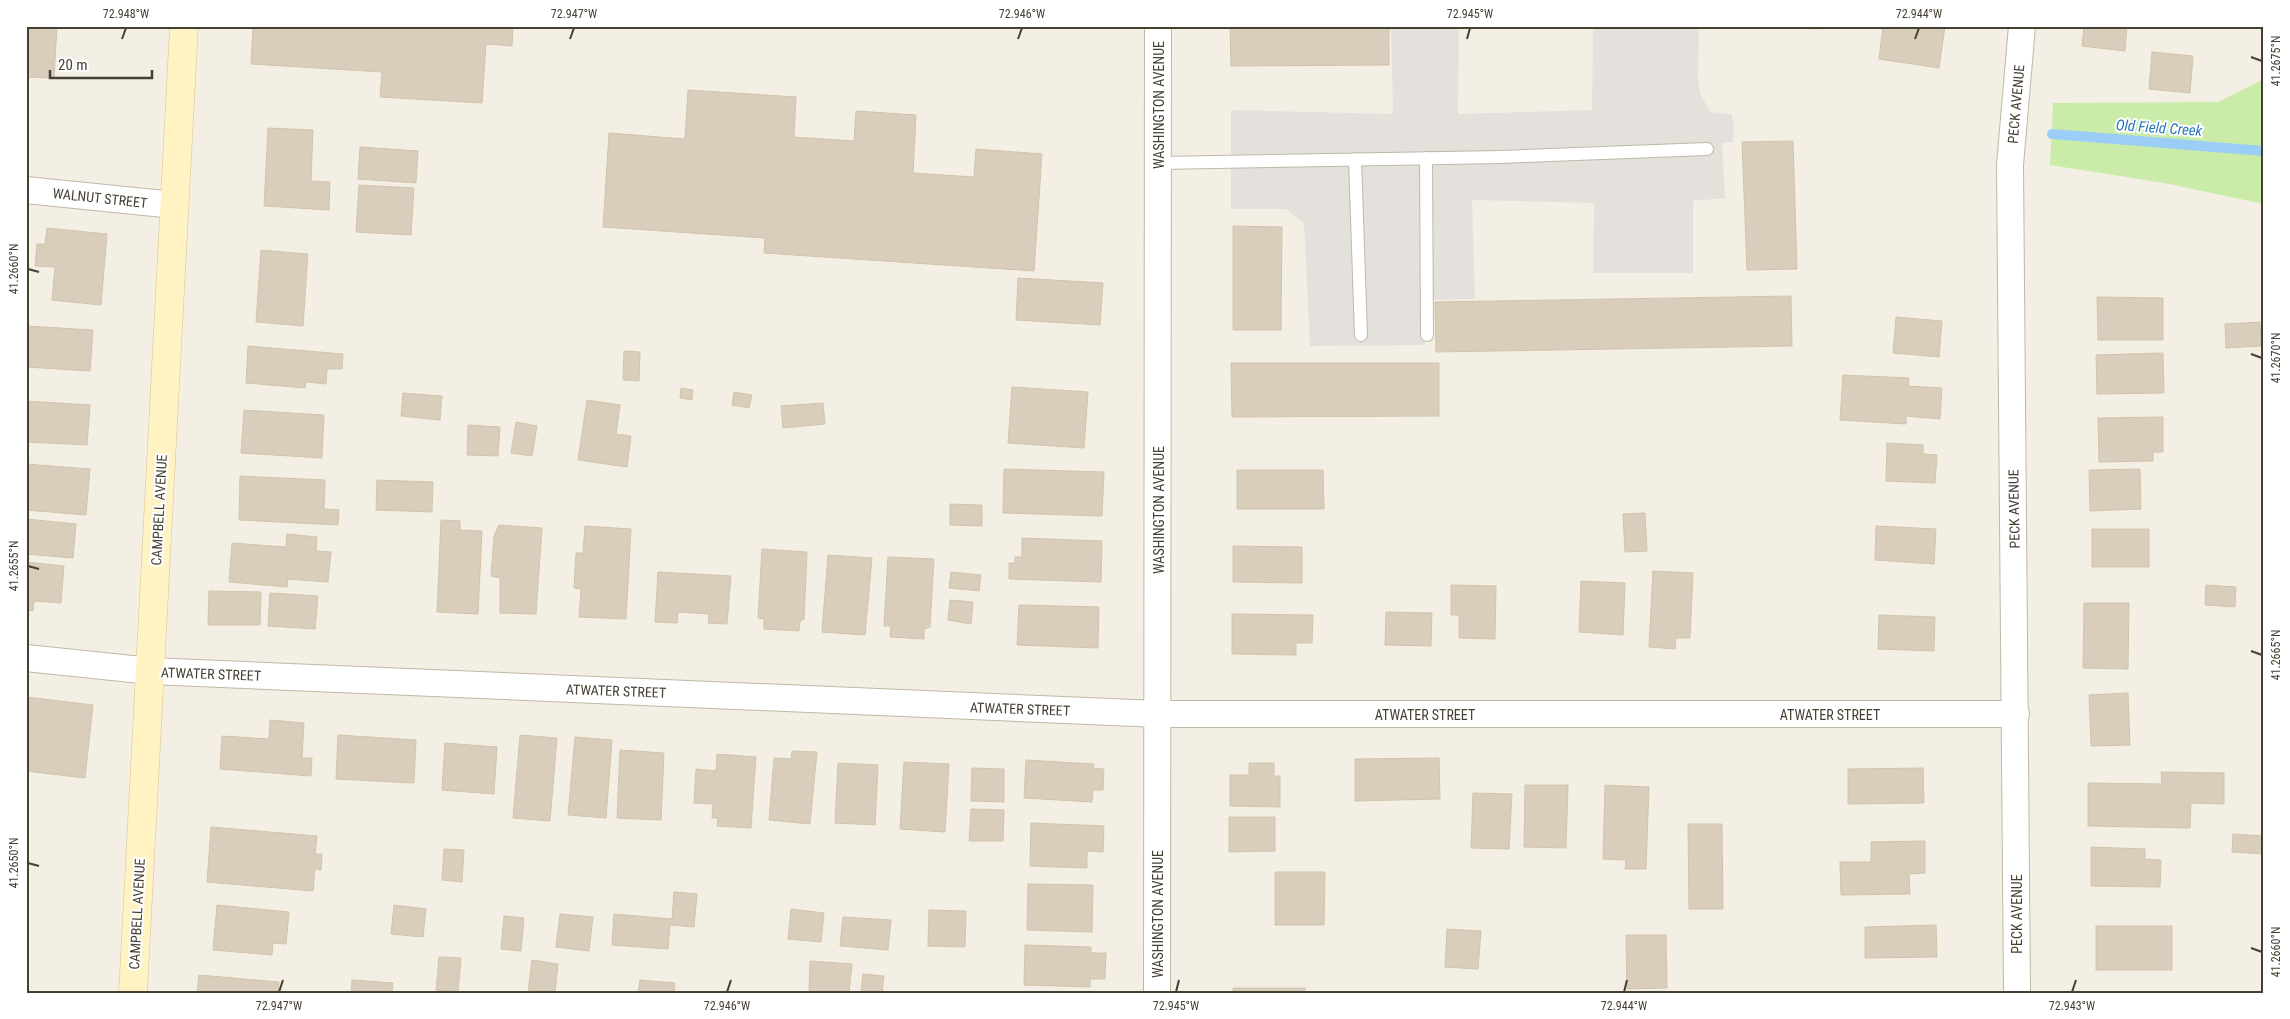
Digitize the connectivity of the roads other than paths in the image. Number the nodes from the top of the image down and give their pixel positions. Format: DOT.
graph roads {
  1 [pos="184,26"];
  2 [pos="1158,26"];
  3 [pos="2022,26"];
  4 [pos="1707,149"];
  5 [pos="1426,158"];
  6 [pos="1355,159"];
  7 [pos="1159,162"];
  8 [pos="26,190"];
  9 [pos="174,205"];
  10 [pos="1361,335"];
  11 [pos="1427,335"];
  12 [pos="26,658"];
  13 [pos="151,671"];
  14 [pos="1159,714"];
  15 [pos="2016,714"];
  16 [pos="133,993"];
  17 [pos="1157,993"];
  18 [pos="2017,993"];
  1 -- 9 [label="main road, CAMPBELL AVENUE"];
  2 -- 7 [label="street, WASHINGTON AVENUE"];
  3 -- 15 [label="street, PECK AVENUE"];
  4 -- 5 [label="lane"];
  5 -- 6 [label="lane"];
  5 -- 11 [label="lane"];
  6 -- 7 [label="lane"];
  6 -- 10 [label="lane"];
  7 -- 14 [label="street, WASHINGTON AVENUE"];
  8 -- 9 [label="street, WALNUT STREET"];
  9 -- 13 [label="main road, CAMPBELL AVENUE"];
  12 -- 13 [label="street, ATWATER STREET"];
  13 -- 14 [label="street, ATWATER STREET"];
  13 -- 16 [label="main road, CAMPBELL AVENUE"];
  14 -- 15 [label="street, ATWATER STREET"];
  14 -- 17 [label="street, WASHINGTON AVENUE"];
  15 -- 18 [label="street, PECK AVENUE"];
}
